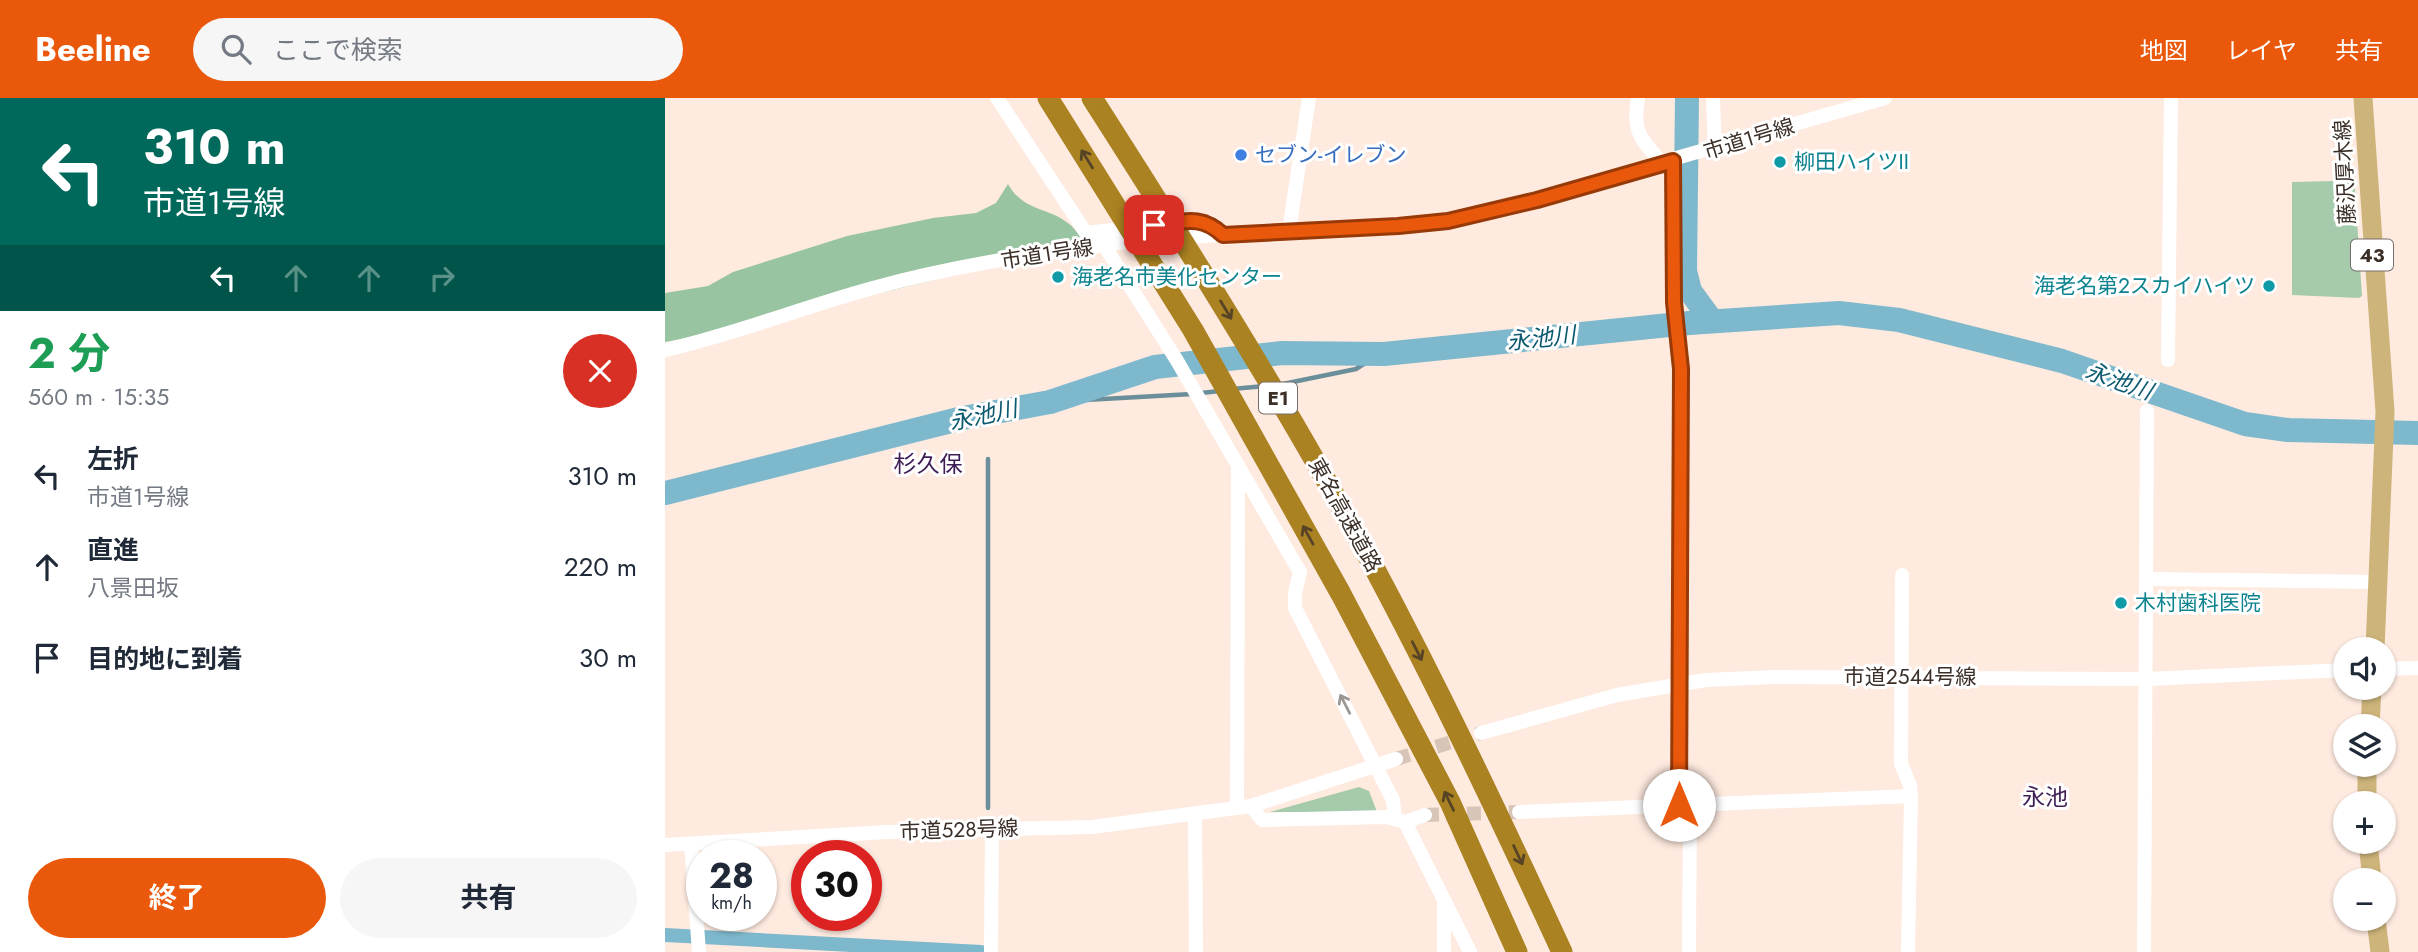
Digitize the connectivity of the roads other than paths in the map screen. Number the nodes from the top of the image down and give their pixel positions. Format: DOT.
graph roads {
  1 [pos="997,98"];
  2 [pos="1048,98"];
  3 [pos="1092,98"];
  4 [pos="1309,98"];
  5 [pos="1638,98"];
  6 [pos="1713,98"];
  7 [pos="1885,98"];
  8 [pos="2171,98"];
  9 [pos="2363,98"];
  10 [pos="1715,149"];
  11 [pos="1672,162"];
  12 [pos="1289,232"];
  13 [pos="1223,235"];
  14 [pos="1104,245"];
  15 [pos="665,350"];
  16 [pos="2168,360"];
  17 [pos="2147,411"];
  18 [pos="1238,466"];
  19 [pos="1902,575"];
  20 [pos="2146,579"];
  21 [pos="2379,582"];
  22 [pos="2376,637"];
  23 [pos="2418,668"];
  24 [pos="2396,669"];
  25 [pos="2333,670"];
  26 [pos="1902,677"];
  27 [pos="2147,678"];
  28 [pos="1679,683"];
  29 [pos="1481,733"];
  30 [pos="1396,760"];
  31 [pos="1375,765"];
  32 [pos="1911,796"];
  33 [pos="1684,805"];
  34 [pos="1244,807"];
  35 [pos="1519,812"];
  36 [pos="1195,815"];
  37 [pos="1425,815"];
  38 [pos="1400,820"];
  39 [pos="992,828"];
  40 [pos="766,840"];
  41 [pos="686,844"];
  42 [pos="665,845"];
  43 [pos="1444,898"];
  44 [pos="2377,931"];
  45 [pos="991,950"];
  46 [pos="1196,952"];
  47 [pos="1444,952"];
  48 [pos="1470,952"];
  49 [pos="1517,952"];
  50 [pos="1562,952"];
  51 [pos="1689,952"];
  52 [pos="1908,952"];
  53 [pos="2144,952"];
  54 [pos="2379,952"];
  1 -- 13 [label="street"];
  49 -- 2 [label="highway, 東名高速道路 / E1, one-way"];
  3 -- 50 [label="highway, 東名高速道路 / E1, one-way"];
  4 -- 12 [label="street"];
  5 -- 11 [label="street"];
  6 -- 10 [label="street"];
  7 -- 10 [label="street, 市道1号線"];
  8 -- 16 [label="street"];
  9 -- 21 [label="main road, 藤沢厚木線 / 43"];
  10 -- 11 [label="street, 市道1号線"];
  11 -- 12 [label="street, 市道1号線"];
  11 -- 28 [label="street"];
  12 -- 13 [label="street, 市道1号線"];
  13 -- 14 [label="street, 市道1号線"];
  14 -- 15 [label="street, 市道1号線"];
  14 -- 18 [label="street"];
  17 -- 20 [label="street"];
  31 -- 18 [label="street, one-way"];
  18 -- 34 [label="street"];
  19 -- 26 [label="street"];
  20 -- 21 [label="street"];
  20 -- 27 [label="street"];
  21 -- 22 [label="main road, 43"];
  23 -- 24 [label="street"];
  25 -- 27 [label="street, 市道2544号線"];
  26 -- 27 [label="street, 市道2544号線"];
  26 -- 28 [label="street, 市道2544号線"];
  26 -- 32 [label="street"];
  27 -- 53 [label="street"];
  28 -- 29 [label="street, 市道2544号線"];
  28 -- 33 [label="street"];
  30 -- 31 [label="street"];
  31 -- 34 [label="street"];
  31 -- 38 [label="street"];
  32 -- 33 [label="street"];
  32 -- 52 [label="street"];
  33 -- 35 [label="street"];
  33 -- 51 [label="street"];
  34 -- 36 [label="street, 市道528号線"];
  34 -- 38 [label="street"];
  36 -- 39 [label="street, 市道528号線"];
  36 -- 46 [label="street"];
  37 -- 38 [label="street"];
  38 -- 43 [label="street"];
  39 -- 40 [label="street, 市道528号線"];
  39 -- 45 [label="street"];
  41 -- 42 [label="street, 市道528号線"];
  43 -- 47 [label="street"];
  43 -- 48 [label="street"];
  44 -- 54 [label="main road"];
}
